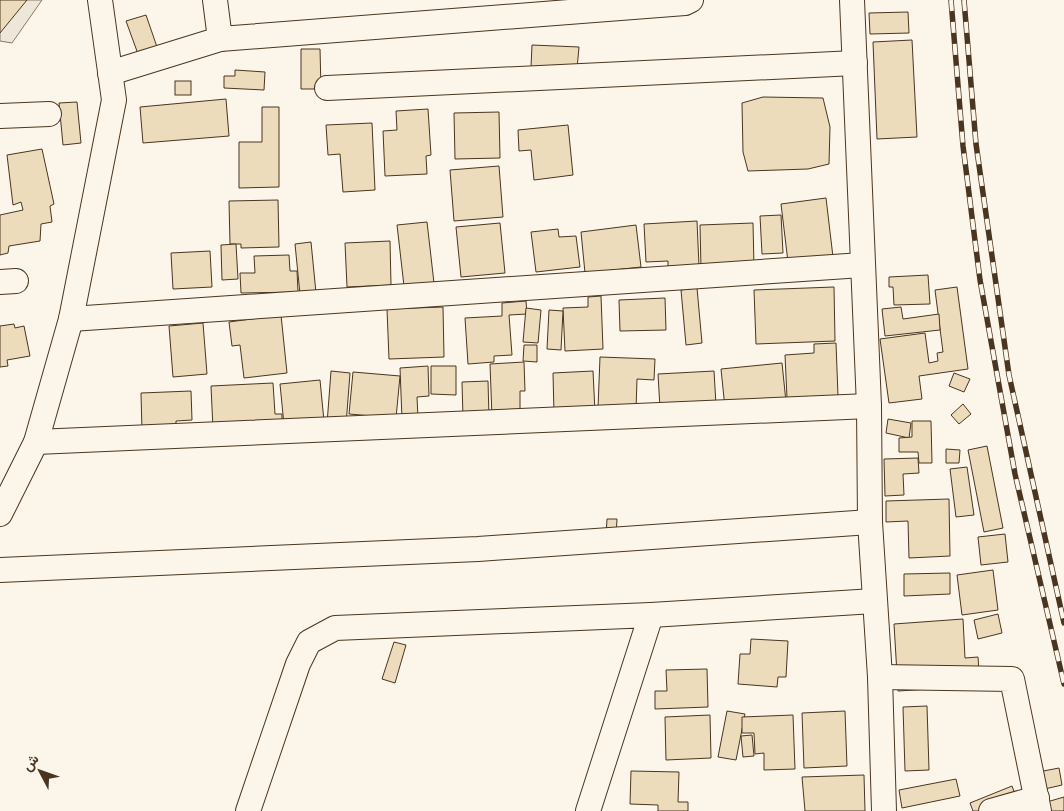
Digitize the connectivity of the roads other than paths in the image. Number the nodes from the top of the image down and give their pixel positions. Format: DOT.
graph roads {
  1 [pos="100,0"];
  2 [pos="215,0"];
  3 [pos="691,0"];
  4 [pos="852,0"];
  5 [pos="220,39"];
  6 [pos="855,63"];
  7 [pos="110,73"];
  8 [pos="327,88"];
  9 [pos="49,114"];
  10 [pos="0,116"];
  11 [pos="862,265"];
  12 [pos="71,319"];
  13 [pos="870,406"];
  14 [pos="36,442"];
  15 [pos="0,514"];
  16 [pos="870,522"];
  17 [pos="0,570"];
  18 [pos="874,601"];
  19 [pos="651,615"];
  20 [pos="880,677"];
  21 [pos="1038,804"];
  22 [pos="248,811"];
  23 [pos="588,811"];
  24 [pos="884,811"];
  25 [pos="991,811"];
  1 -- 7 [label="street"];
  2 -- 5 [label="street"];
  3 -- 5 [label="street"];
  4 -- 6 [label="street"];
  5 -- 7 [label="street"];
  6 -- 8 [label="street"];
  6 -- 11 [label="street"];
  7 -- 12 [label="street"];
  9 -- 10 [label="street"];
  11 -- 12 [label="street"];
  11 -- 13 [label="street"];
  12 -- 14 [label="street"];
  13 -- 14 [label="street"];
  13 -- 16 [label="street"];
  14 -- 15 [label="street"];
  16 -- 17 [label="street"];
  16 -- 18 [label="street"];
  18 -- 19 [label="street"];
  18 -- 20 [label="street"];
  19 -- 22 [label="street"];
  19 -- 23 [label="street"];
  20 -- 21 [label="street"];
  20 -- 24 [label="street"];
  21 -- 25 [label="street"];
}
